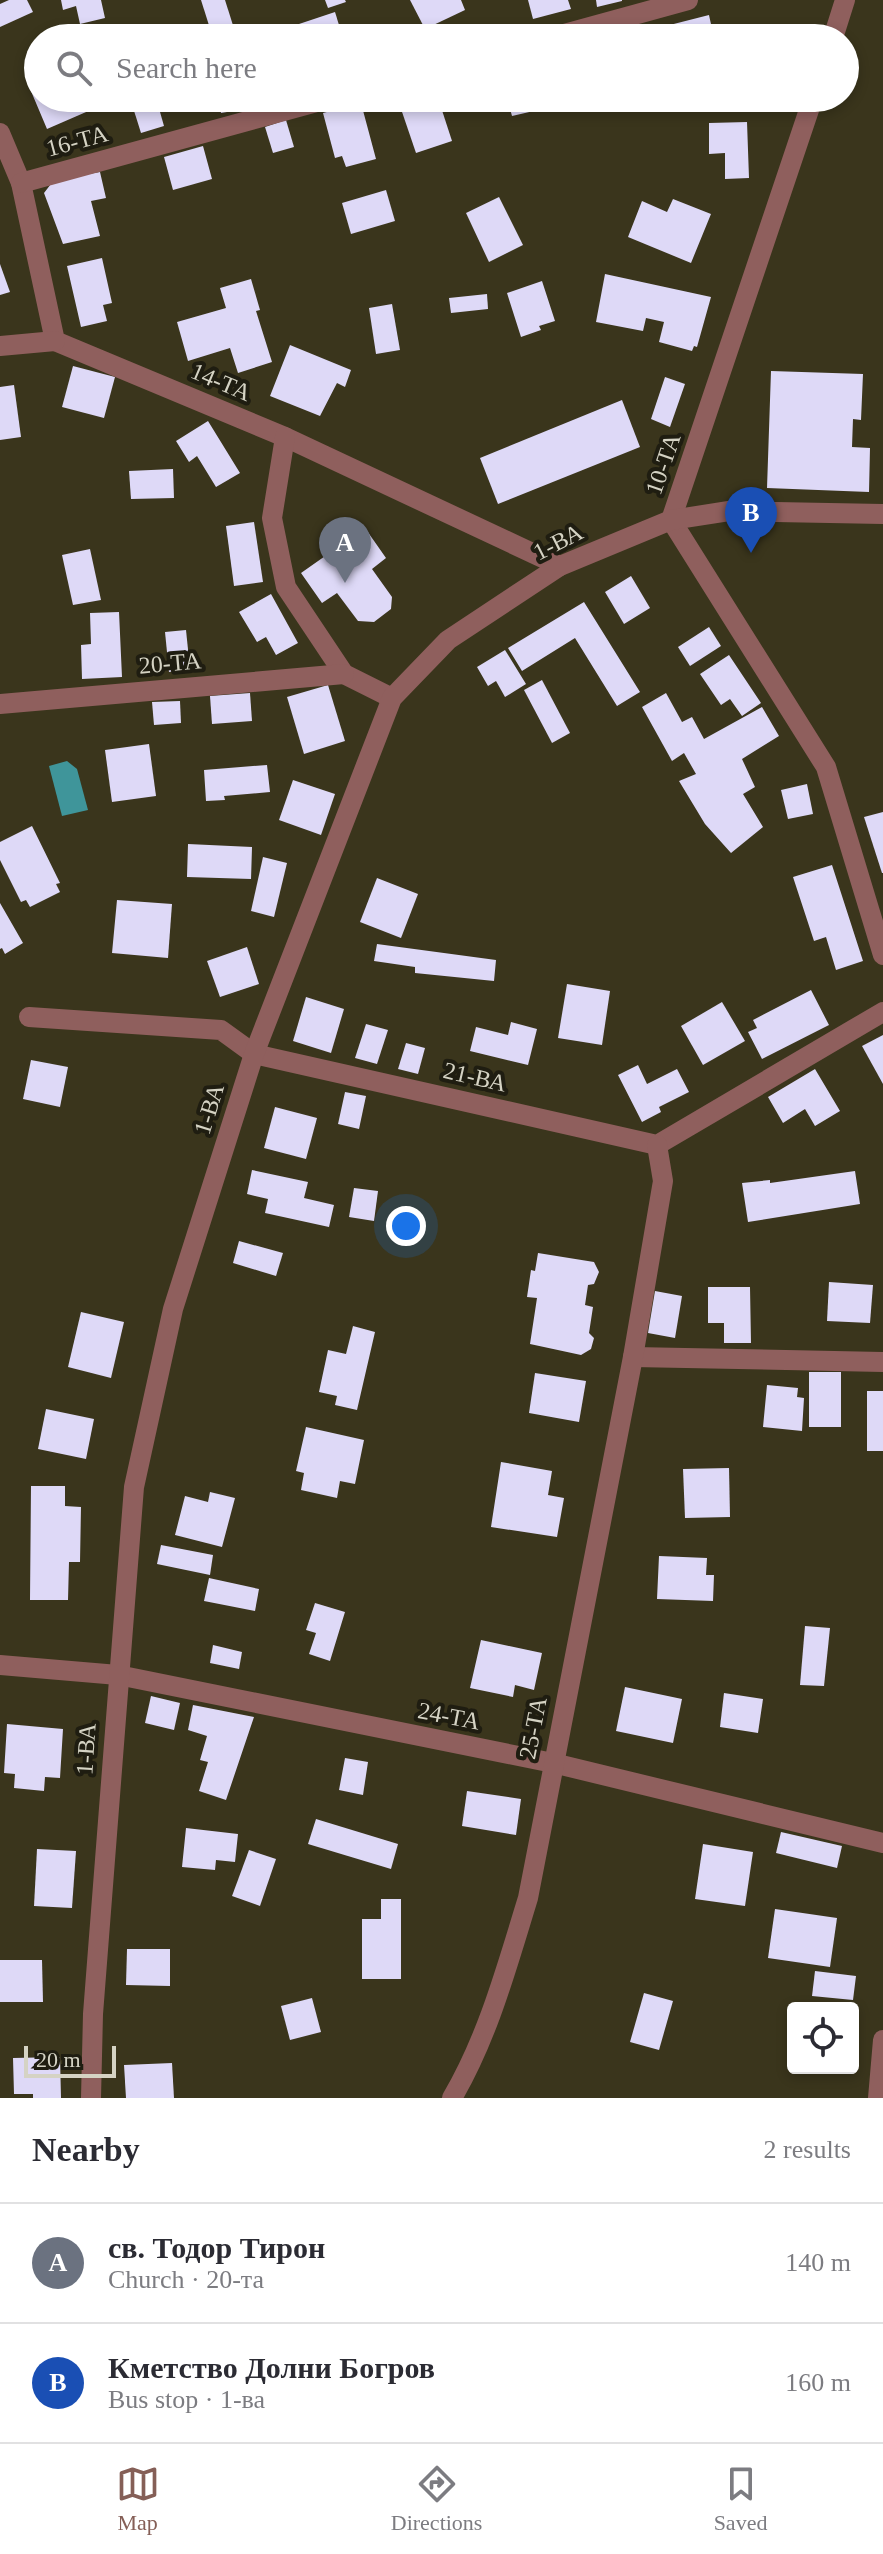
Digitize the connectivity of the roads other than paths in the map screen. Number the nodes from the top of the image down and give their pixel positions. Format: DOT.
graph roads {
  1 [pos="688,0"];
  2 [pos="845,0"];
  3 [pos="601,24"];
  4 [pos="837,24"];
  5 [pos="280,112"];
  6 [pos="808,112"];
  7 [pos="0,133"];
  8 [pos="21,183"];
  9 [pos="55,341"];
  10 [pos="0,346"];
  11 [pos="285,437"];
  12 [pos="883,514"];
  13 [pos="671,520"];
  14 [pos="560,566"];
  15 [pos="344,674"];
  16 [pos="392,698"];
  17 [pos="0,704"];
  18 [pos="883,955"];
  19 [pos="883,1012"];
  20 [pos="29,1017"];
  21 [pos="254,1054"];
  22 [pos="657,1145"];
  23 [pos="633,1357"];
  24 [pos="883,1362"];
  25 [pos="0,1665"];
  26 [pos="118,1675"];
  27 [pos="553,1763"];
  28 [pos="883,1843"];
  29 [pos="883,2040"];
  30 [pos="465,2076"];
  31 [pos="91,2098"];
  32 [pos="452,2098"];
  33 [pos="475,2098"];
  34 [pos="878,2098"];
  1 -- 3 [label="street"];
  2 -- 4 [label="street"];
  5 -- 8 [label="street, 16-ТА"];
  6 -- 13 [label="street, 10-ТА"];
  7 -- 8 [label="street"];
  8 -- 9 [label="street"];
  9 -- 10 [label="street"];
  9 -- 11 [label="street, 14-ТА"];
  11 -- 14 [label="street, 14-ТА"];
  11 -- 15 [label="street"];
  12 -- 13 [label="street, 1-ВА"];
  13 -- 14 [label="street, 1-ВА"];
  13 -- 18 [label="street, 10-ТА"];
  14 -- 16 [label="street, 1-ВА"];
  15 -- 16 [label="street"];
  15 -- 17 [label="street, 20-ТА"];
  16 -- 21 [label="street, 1-ВА"];
  19 -- 22 [label="street"];
  20 -- 21 [label="street, 21-ВА"];
  21 -- 22 [label="street, 21-ВА"];
  21 -- 26 [label="street, 1-ВА"];
  22 -- 23 [label="street, 25-ТА"];
  23 -- 24 [label="street"];
  23 -- 27 [label="street, 25-ТА"];
  25 -- 26 [label="street, 24-ТА"];
  26 -- 27 [label="street, 24-ТА"];
  26 -- 31 [label="street, 1-ВА"];
  27 -- 28 [label="street, 24-ТА"];
  27 -- 30 [label="street, 25-ТА"];
  29 -- 34 [label="street"];
  30 -- 32 [label="street, 25-ТА"];
  30 -- 33 [label="street"];
}
